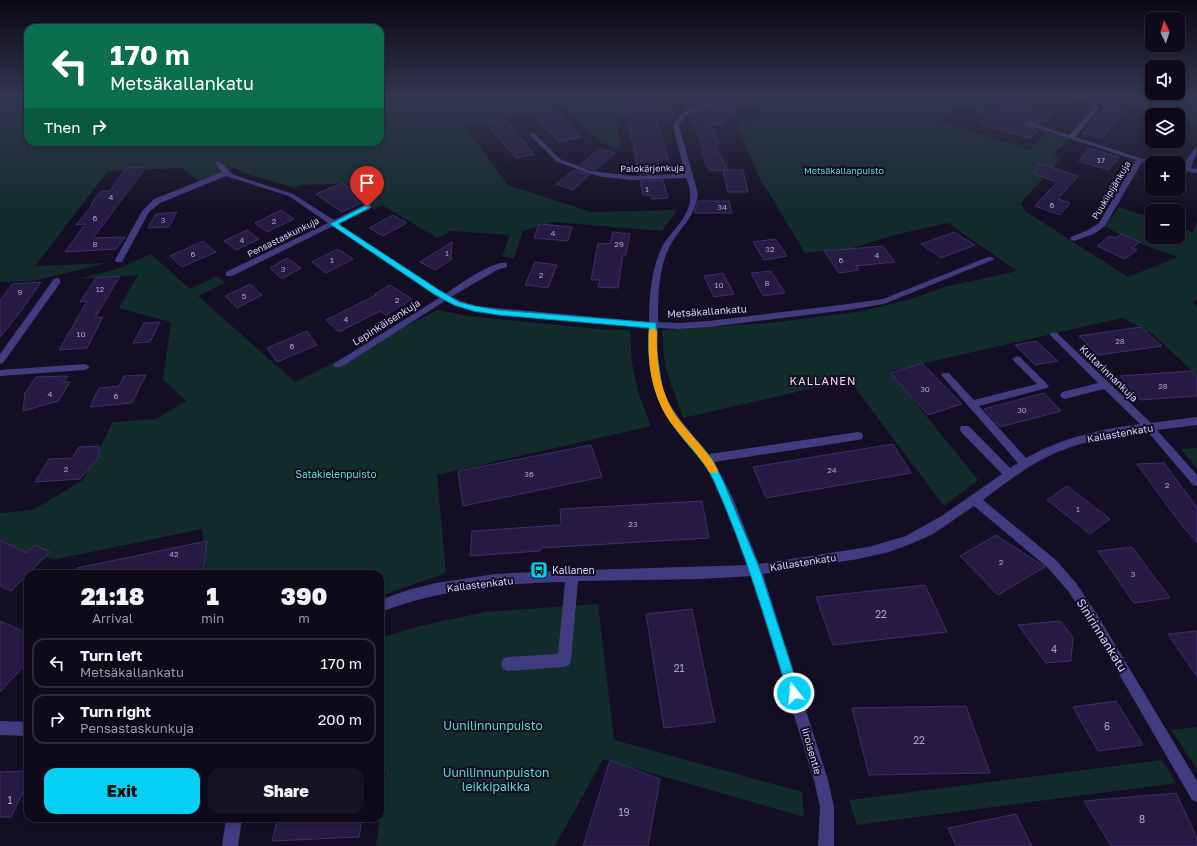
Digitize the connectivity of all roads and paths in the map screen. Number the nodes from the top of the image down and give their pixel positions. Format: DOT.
graph roads {
  1 [pos="532,134"];
  2 [pos="679,134"];
  3 [pos="1063,134"];
  4 [pos="1073,134"];
  5 [pos="1071,137"];
  6 [pos="1197,149"];
  7 [pos="1140,159"];
  8 [pos="1145,161"];
  9 [pos="218,163"];
  10 [pos="1187,170"];
  11 [pos="1197,171"];
  12 [pos="226,173"];
  13 [pos="690,176"];
  14 [pos="367,207"];
  15 [pos="333,224"];
  16 [pos="1074,239"];
  17 [pos="991,259"];
  18 [pos="119,260"];
  19 [pos="504,265"];
  20 [pos="230,274"];
  21 [pos="57,281"];
  22 [pos="445,298"];
  23 [pos="654,325"];
  24 [pos="1054,335"];
  25 [pos="1018,359"];
  26 [pos="0,361"];
  27 [pos="338,365"];
  28 [pos="85,367"];
  29 [pos="0,373"];
  30 [pos="946,376"];
  31 [pos="1106,385"];
  32 [pos="1065,395"];
  33 [pos="971,404"];
  34 [pos="1197,421"];
  35 [pos="1150,428"];
  36 [pos="965,429"];
  37 [pos="858,436"];
  38 [pos="707,459"];
  39 [pos="1026,465"];
  40 [pos="1010,475"];
  41 [pos="1197,482"];
  42 [pos="975,500"];
  43 [pos="755,570"];
  44 [pos="572,576"];
  45 [pos="384,605"];
  46 [pos="508,664"];
  47 [pos="0,728"];
  48 [pos="24,729"];
  49 [pos="1197,795"];
  50 [pos="233,822"];
  51 [pos="827,845"];
  52 [pos="230,846"];
  1 -- 13 [label="street, Palokärjenkuja"];
  2 -- 13 [label="street, Iiroisentie"];
  3 -- 5 [label="street"];
  4 -- 5 [label="street"];
  5 -- 7 [label="street"];
  6 -- 10 [label="street"];
  7 -- 8 [label="street"];
  7 -- 16 [label="street, Puukiipijänkuja"];
  9 -- 12 [label="street"];
  10 -- 11 [label="street"];
  12 -- 15 [label="street, Metsäkallankatu"];
  12 -- 18 [label="street"];
  13 -- 23 [label="street, Iiroisentie"];
  14 -- 15 [label="street, Pensastaskunkuja"];
  15 -- 20 [label="street, Pensastaskunkuja"];
  15 -- 22 [label="street, Metsäkallankatu"];
  17 -- 23 [label="street, Metsäkallankatu"];
  19 -- 22 [label="street, Lepinkäisenkuja"];
  21 -- 26 [label="street"];
  22 -- 23 [label="street, Metsäkallankatu"];
  22 -- 27 [label="street, Lepinkäisenkuja"];
  23 -- 38 [label="street, Iiroisentie"];
  24 -- 31 [label="street, Kultarinnankuja"];
  25 -- 33 [label="street"];
  28 -- 29 [label="street"];
  30 -- 33 [label="street"];
  31 -- 32 [label="street"];
  31 -- 35 [label="street, Kultarinnankuja"];
  33 -- 39 [label="street"];
  34 -- 35 [label="street, Kallastenkatu"];
  35 -- 39 [label="street, Kallastenkatu"];
  35 -- 41 [label="street, Kultarinnankuja"];
  36 -- 40 [label="street"];
  37 -- 38 [label="street"];
  38 -- 43 [label="street, Iiroisentie"];
  39 -- 40 [label="street, Kallastenkatu"];
  40 -- 42 [label="street, Kallastenkatu"];
  42 -- 43 [label="street, Kallastenkatu"];
  42 -- 49 [label="street, Sinirinnankatu"];
  43 -- 44 [label="street, Kallastenkatu"];
  43 -- 51 [label="street, Iiroisentie"];
  44 -- 45 [label="street, Kallastenkatu"];
  44 -- 46 [label="street"];
  47 -- 48 [label="street"];
  50 -- 52 [label="street"];
}
